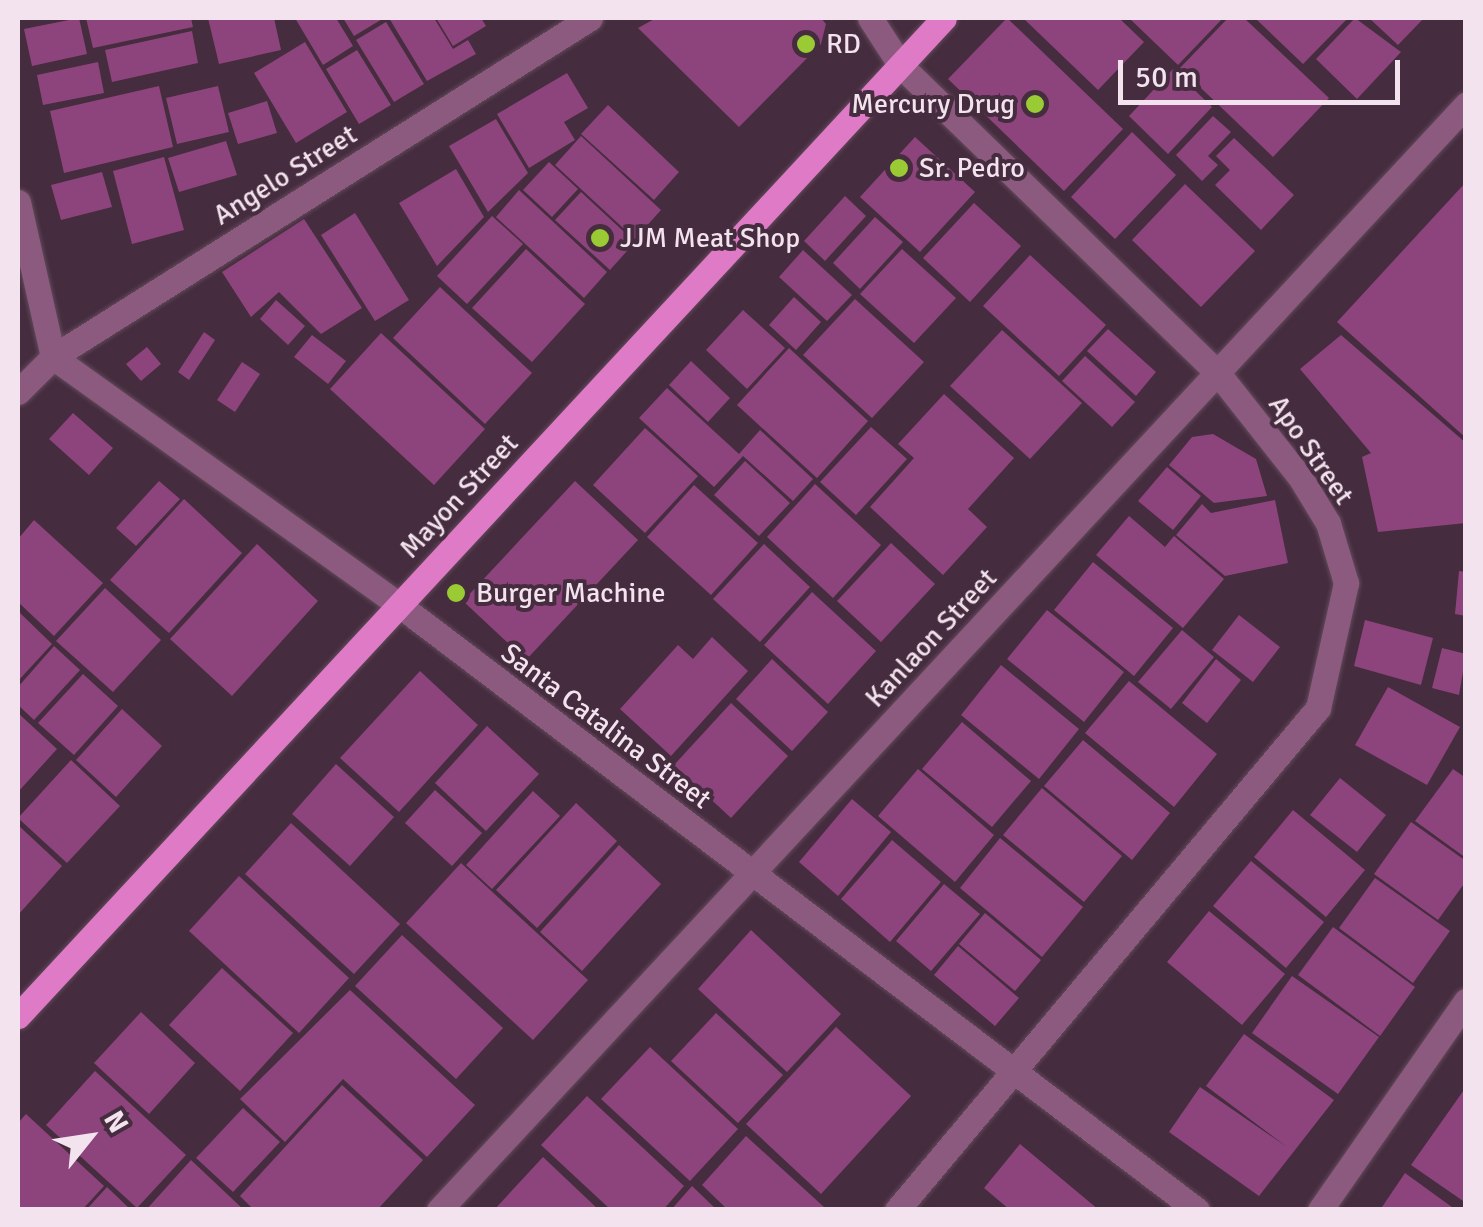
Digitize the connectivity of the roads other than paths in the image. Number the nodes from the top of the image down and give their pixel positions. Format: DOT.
graph roads {
  1 [pos="590,18"];
  2 [pos="870,18"];
  3 [pos="944,18"];
  4 [pos="902,66"];
  5 [pos="1466,105"];
  6 [pos="18,202"];
  7 [pos="53,357"];
  8 [pos="1217,372"];
  9 [pos="18,392"];
  10 [pos="398,604"];
  11 [pos="752,875"];
  12 [pos="1466,1001"];
  13 [pos="18,1016"];
  14 [pos="1012,1072"];
  15 [pos="439,1210"];
  16 [pos="897,1210"];
  17 [pos="1197,1210"];
  18 [pos="1320,1210"];
  1 -- 7 [label="street, Angelo Street"];
  2 -- 4 [label="street, Apo Street"];
  3 -- 4 [label="main road, Mayon Street"];
  4 -- 8 [label="street, Apo Street"];
  4 -- 10 [label="main road, Mayon Street"];
  5 -- 8 [label="street, Kanlaon Street"];
  6 -- 7 [label="street"];
  7 -- 9 [label="street, Angelo Street"];
  7 -- 10 [label="street, Santa Catalina Street"];
  8 -- 11 [label="street, Kanlaon Street"];
  8 -- 14 [label="street, Apo Street"];
  10 -- 11 [label="street, Santa Catalina Street"];
  10 -- 13 [label="main road, Mayon Street"];
  11 -- 14 [label="street, Santa Catalina Street"];
  11 -- 15 [label="street, Kanlaon Street"];
  12 -- 18 [label="street"];
  14 -- 16 [label="street, Apo Street"];
  14 -- 17 [label="street, Santa Catalina Street"];
}
